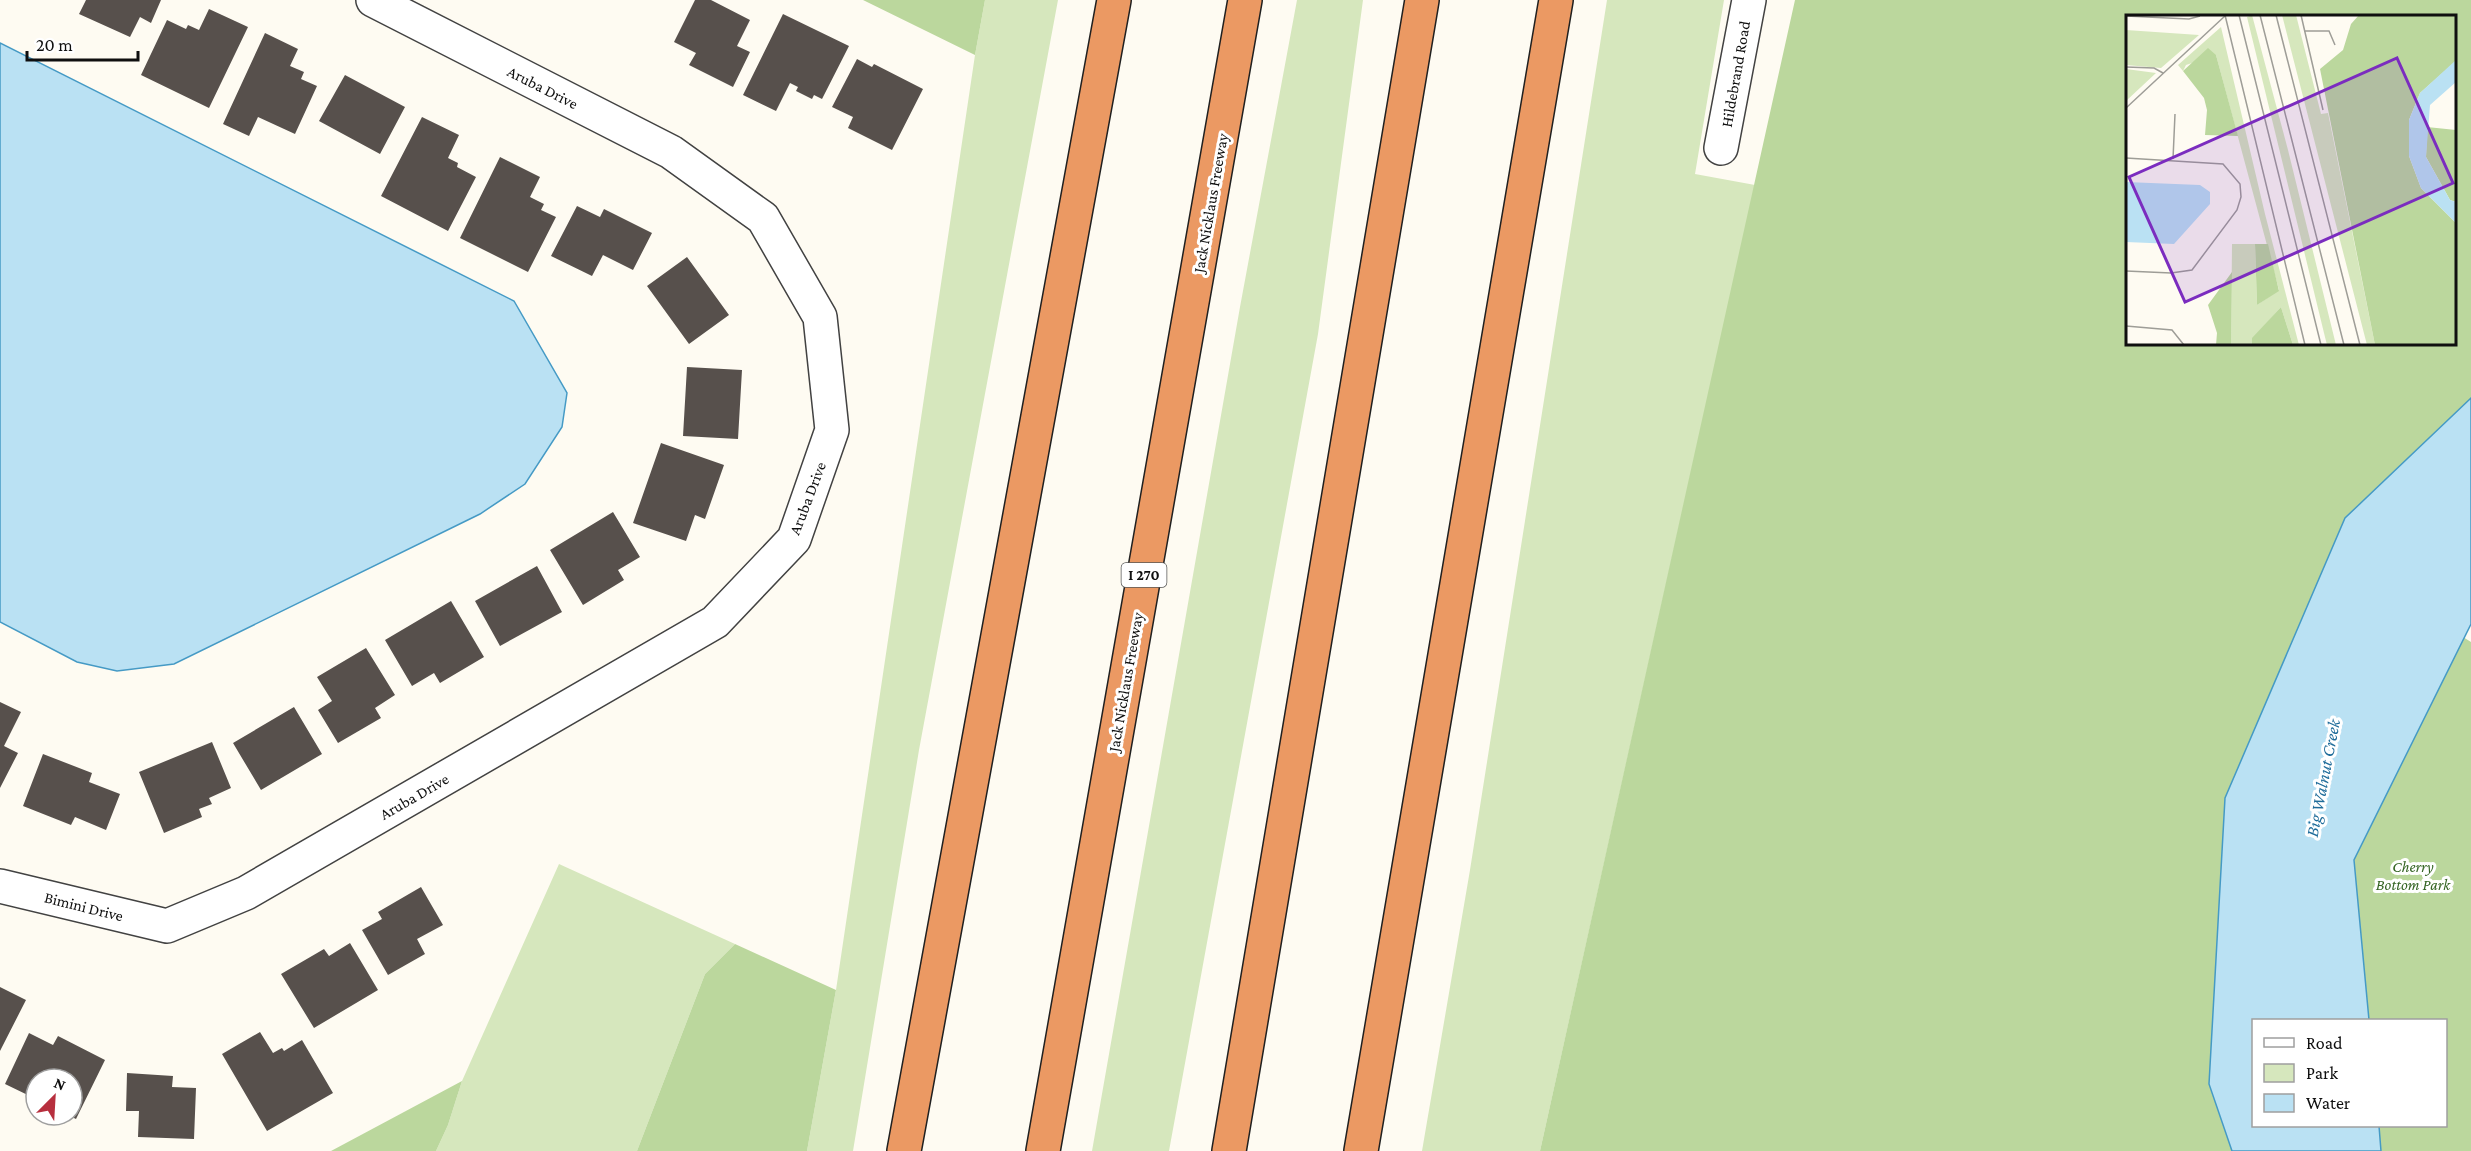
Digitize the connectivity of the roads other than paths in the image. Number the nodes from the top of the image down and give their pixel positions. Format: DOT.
graph roads {
  1 [pos="1114,0"];
  2 [pos="1245,0"];
  3 [pos="1422,0"];
  4 [pos="1556,0"];
  5 [pos="1749,0"];
  6 [pos="393,5"];
  7 [pos="1721,148"];
  8 [pos="0,886"];
  9 [pos="167,926"];
  10 [pos="904,1151"];
  11 [pos="1043,1151"];
  12 [pos="1229,1151"];
  13 [pos="1361,1151"];
  1 -- 10 [label="highway"];
  2 -- 11 [label="highway, Jack Nicklaus Freeway / I 270"];
  3 -- 12 [label="highway"];
  4 -- 13 [label="highway"];
  5 -- 7 [label="street, Hildebrand Road"];
  6 -- 9 [label="street, Aruba Drive"];
  8 -- 9 [label="street, Bimini Drive"];
}
